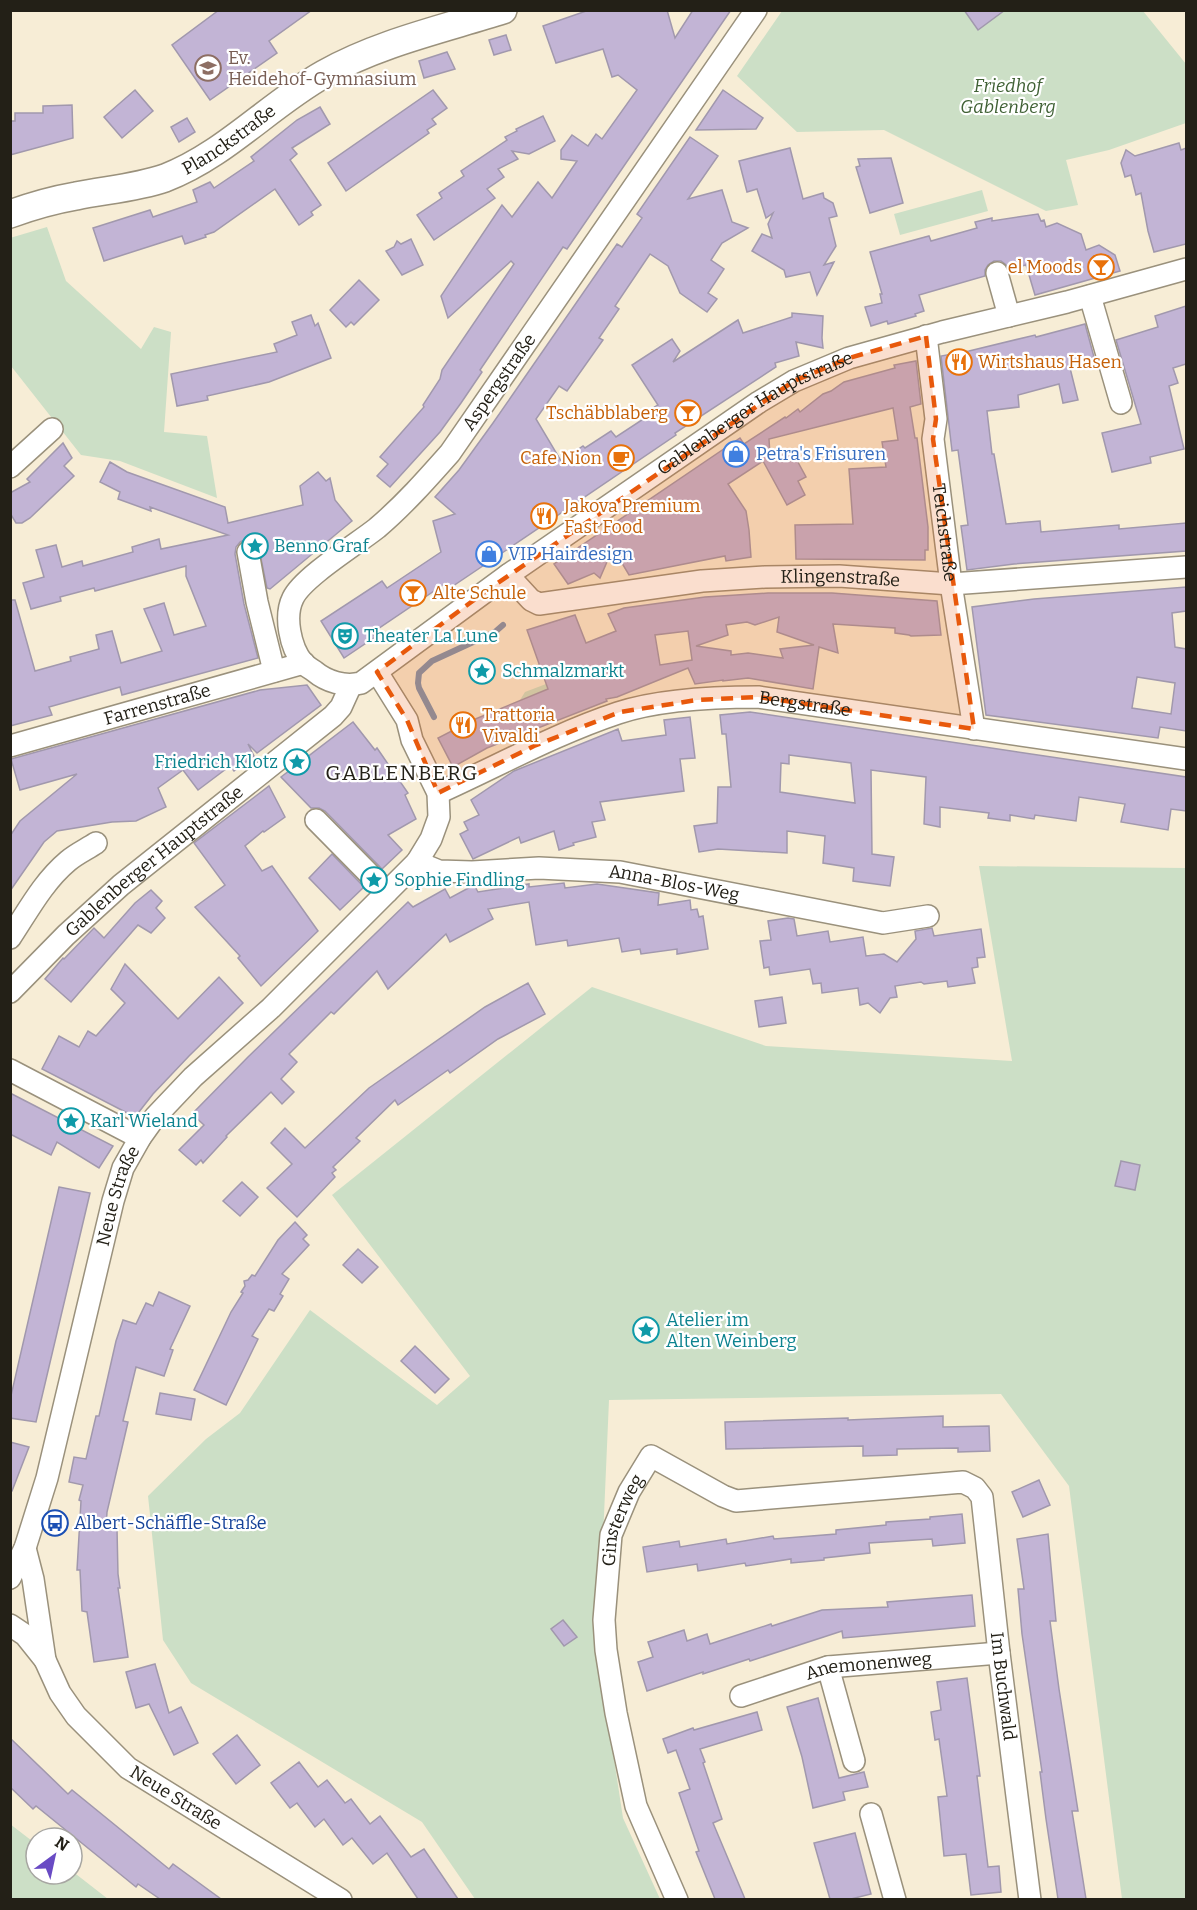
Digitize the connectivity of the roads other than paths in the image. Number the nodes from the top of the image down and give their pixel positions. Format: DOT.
graph roads {
  1 [pos="503,10"];
  2 [pos="756,10"];
  3 [pos="10,214"];
  4 [pos="1186,269"];
  5 [pos="998,273"];
  6 [pos="1090,296"];
  7 [pos="1009,316"];
  8 [pos="926,336"];
  9 [pos="1121,403"];
  10 [pos="52,429"];
  11 [pos="10,467"];
  12 [pos="248,552"];
  13 [pos="1186,567"];
  14 [pos="508,575"];
  15 [pos="951,584"];
  16 [pos="304,663"];
  17 [pos="274,671"];
  18 [pos="377,672"];
  19 [pos="351,686"];
  20 [pos="974,729"];
  21 [pos="10,746"];
  22 [pos="1186,759"];
  23 [pos="438,793"];
  24 [pos="316,820"];
  25 [pos="96,843"];
  26 [pos="417,862"];
  27 [pos="387,892"];
  28 [pos="928,916"];
  29 [pos="10,938"];
  30 [pos="10,992"];
  31 [pos="10,1070"];
  32 [pos="140,1138"];
  33 [pos="963,1482"];
  34 [pos="25,1548"];
  35 [pos="10,1578"];
  36 [pos="10,1625"];
  37 [pos="999,1653"];
  38 [pos="45,1660"];
  39 [pos="828,1667"];
  40 [pos="741,1696"];
  41 [pos="854,1761"];
  42 [pos="871,1814"];
  43 [pos="341,1899"];
  44 [pos="677,1899"];
  45 [pos="895,1899"];
  46 [pos="1030,1899"];
  1 -- 3 [label="main road, Planckstraße"];
  2 -- 16 [label="street, Aspergstraße"];
  4 -- 6 [label="street, Gablenberger Hauptstraße"];
  5 -- 7 [label="street"];
  6 -- 7 [label="street, Gablenberger Hauptstraße"];
  6 -- 9 [label="street"];
  7 -- 8 [label="street, Gablenberger Hauptstraße"];
  8 -- 14 [label="street, Gablenberger Hauptstraße"];
  8 -- 15 [label="street, Teichstraße"];
  10 -- 11 [label="street"];
  12 -- 17 [label="street"];
  13 -- 15 [label="street, Klingenstraße"];
  14 -- 15 [label="street, Klingenstraße"];
  14 -- 18 [label="street, Gablenberger Hauptstraße"];
  15 -- 20 [label="street, Teichstraße"];
  16 -- 17 [label="street, Farrenstraße"];
  16 -- 19 [label="street"];
  17 -- 21 [label="street, Farrenstraße"];
  18 -- 19 [label="street"];
  18 -- 23 [label="street, Neue Straße"];
  19 -- 30 [label="street, Gablenberger Hauptstraße"];
  20 -- 22 [label="street, Bergstraße"];
  20 -- 23 [label="street, Bergstraße"];
  23 -- 26 [label="street, Neue Straße"];
  24 -- 27 [label="street"];
  25 -- 29 [label="street"];
  26 -- 27 [label="street, Neue Straße"];
  26 -- 28 [label="street, Anna-Blos-Weg"];
  27 -- 32 [label="street, Neue Straße"];
  31 -- 32 [label="street"];
  32 -- 34 [label="street, Neue Straße"];
  33 -- 37 [label="street, Im Buchwald"];
  33 -- 44 [label="street, Ginsterweg"];
  34 -- 35 [label="street"];
  34 -- 38 [label="street, Neue Straße"];
  36 -- 38 [label="street, Neue Straße"];
  37 -- 39 [label="street, Anemonenweg"];
  37 -- 46 [label="street, Im Buchwald"];
  38 -- 43 [label="street, Neue Straße"];
  39 -- 40 [label="street, Anemonenweg"];
  39 -- 41 [label="street"];
  42 -- 45 [label="street"];
}
